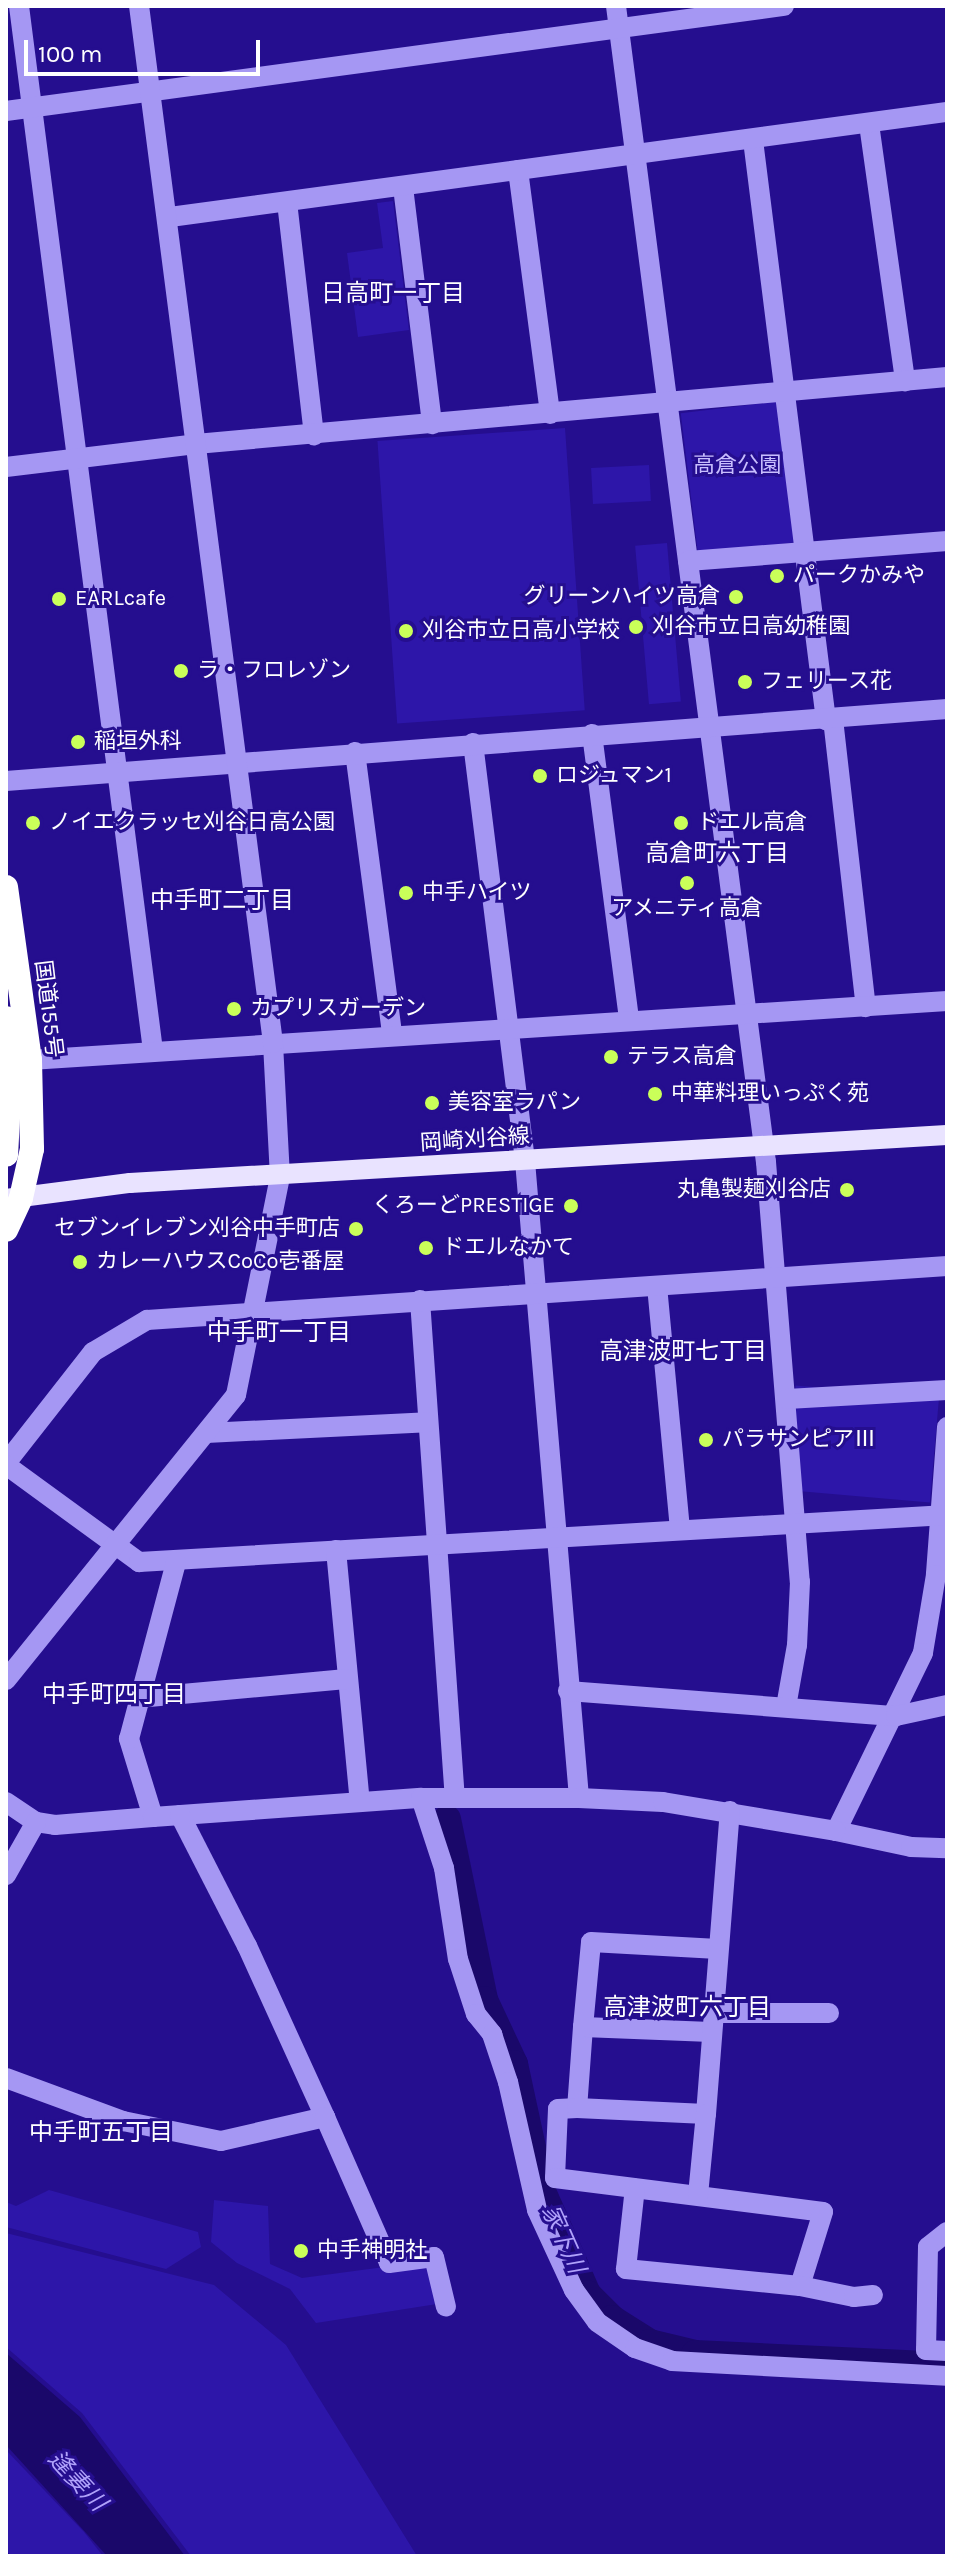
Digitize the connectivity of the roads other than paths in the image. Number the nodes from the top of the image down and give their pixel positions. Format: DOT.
graph roads {
  1 [pos="19,6"];
  2 [pos="139,6"];
  3 [pos="616,6"];
  4 [pos="784,6"];
  5 [pos="619,27"];
  6 [pos="150,92"];
  7 [pos="33,107"];
  8 [pos="6,111"];
  9 [pos="947,112"];
  10 [pos="869,124"];
  11 [pos="753,140"];
  12 [pos="635,155"];
  13 [pos="518,170"];
  14 [pos="403,187"];
  15 [pos="287,202"];
  16 [pos="170,217"];
  17 [pos="947,377"];
  18 [pos="905,381"];
  19 [pos="787,391"];
  20 [pos="669,403"];
  21 [pos="550,414"];
  22 [pos="432,424"];
  23 [pos="314,435"];
  24 [pos="196,444"];
  25 [pos="76,458"];
  26 [pos="6,467"];
  27 [pos="947,541"];
  28 [pos="807,551"];
  29 [pos="688,561"];
  30 [pos="947,709"];
  31 [pos="830,719"];
  32 [pos="712,725"];
  33 [pos="592,734"];
  34 [pos="473,743"];
  35 [pos="355,752"];
  36 [pos="236,762"];
  37 [pos="116,772"];
  38 [pos="6,781"];
  39 [pos="6,887"];
  40 [pos="947,1001"];
  41 [pos="866,1007"];
  42 [pos="748,1014"];
  43 [pos="6,1018"];
  44 [pos="629,1019"];
  45 [pos="510,1029"];
  46 [pos="392,1034"];
  47 [pos="273,1043"];
  48 [pos="153,1051"];
  49 [pos="16,1061"];
  50 [pos="947,1135"];
  51 [pos="763,1145"];
  52 [pos="6,1155"];
  53 [pos="525,1161"];
  54 [pos="280,1177"];
  55 [pos="14,1198"];
  56 [pos="6,1230"];
  57 [pos="947,1266"];
  58 [pos="776,1277"];
  59 [pos="657,1286"];
  60 [pos="537,1295"];
  61 [pos="420,1300"];
  62 [pos="252,1309"];
  63 [pos="947,1390"];
  64 [pos="787,1399"];
  65 [pos="427,1422"];
  66 [pos="947,1427"];
  67 [pos="206,1433"];
  68 [pos="6,1464"];
  69 [pos="943,1515"];
  70 [pos="796,1523"];
  71 [pos="680,1529"];
  72 [pos="558,1535"];
  73 [pos="440,1544"];
  74 [pos="113,1546"];
  75 [pos="336,1550"];
  76 [pos="176,1562"];
  77 [pos="346,1679"];
  78 [pos="6,1680"];
  79 [pos="568,1691"];
  80 [pos="138,1698"];
  81 [pos="947,1705"];
  82 [pos="786,1707"];
  83 [pos="896,1716"];
  84 [pos="455,1797"];
  85 [pos="421,1798"];
  86 [pos="579,1798"];
  87 [pos="6,1802"];
  88 [pos="360,1802"];
  89 [pos="730,1811"];
  90 [pos="180,1815"];
  91 [pos="153,1817"];
  92 [pos="36,1822"];
  93 [pos="836,1831"];
  94 [pos="947,1848"];
  95 [pos="6,1875"];
  96 [pos="718,1949"];
  97 [pos="829,2013"];
  98 [pos="712,2023"];
  99 [pos="583,2027"];
  100 [pos="6,2078"];
  101 [pos="577,2108"];
  102 [pos="706,2114"];
  103 [pos="325,2117"];
  104 [pos="635,2188"];
  105 [pos="698,2195"];
  106 [pos="947,2232"];
  107 [pos="800,2286"];
  108 [pos="873,2295"];
  109 [pos="446,2307"];
  110 [pos="947,2351"];
  111 [pos="947,2376"];
  1 -- 7 [label="street"];
  2 -- 6 [label="street"];
  3 -- 5 [label="street"];
  4 -- 5 [label="street"];
  5 -- 6 [label="street"];
  5 -- 12 [label="street"];
  6 -- 7 [label="street"];
  6 -- 16 [label="street"];
  7 -- 8 [label="street"];
  7 -- 25 [label="street"];
  9 -- 10 [label="street"];
  10 -- 11 [label="street"];
  10 -- 18 [label="street"];
  11 -- 12 [label="street"];
  11 -- 19 [label="street"];
  12 -- 13 [label="street"];
  12 -- 20 [label="street"];
  13 -- 14 [label="street"];
  13 -- 21 [label="street"];
  14 -- 15 [label="street"];
  14 -- 22 [label="street"];
  15 -- 16 [label="street"];
  15 -- 23 [label="street"];
  16 -- 24 [label="street"];
  17 -- 18 [label="street"];
  18 -- 19 [label="street"];
  19 -- 20 [label="street"];
  19 -- 28 [label="street"];
  20 -- 21 [label="street"];
  20 -- 29 [label="street"];
  21 -- 22 [label="street"];
  22 -- 23 [label="street"];
  23 -- 24 [label="street"];
  24 -- 25 [label="street"];
  24 -- 36 [label="street"];
  25 -- 26 [label="street"];
  25 -- 37 [label="street"];
  27 -- 28 [label="street"];
  28 -- 29 [label="street"];
  28 -- 31 [label="street"];
  29 -- 32 [label="street"];
  30 -- 31 [label="street"];
  31 -- 32 [label="street"];
  31 -- 41 [label="street"];
  32 -- 33 [label="street"];
  32 -- 42 [label="street"];
  33 -- 34 [label="street"];
  33 -- 44 [label="street"];
  34 -- 35 [label="street"];
  34 -- 45 [label="street"];
  35 -- 36 [label="street"];
  35 -- 46 [label="street"];
  36 -- 37 [label="street"];
  36 -- 47 [label="street"];
  37 -- 38 [label="street"];
  37 -- 48 [label="street"];
  39 -- 49 [label="highway, 国道155号"];
  40 -- 41 [label="street"];
  41 -- 42 [label="street"];
  42 -- 44 [label="street"];
  42 -- 51 [label="street"];
  43 -- 49 [label="highway, 国道155号"];
  44 -- 45 [label="street"];
  45 -- 46 [label="street"];
  45 -- 53 [label="street"];
  46 -- 47 [label="street"];
  47 -- 48 [label="street"];
  47 -- 54 [label="street"];
  48 -- 49 [label="street"];
  49 -- 52 [label="highway, 国道155号"];
  49 -- 55 [label="highway, 国道155号"];
  50 -- 51 [label="main road, 岡崎刈谷線"];
  51 -- 53 [label="main road, 岡崎刈谷線"];
  51 -- 58 [label="street"];
  53 -- 54 [label="main road, 岡崎刈谷線"];
  53 -- 60 [label="street"];
  54 -- 55 [label="main road, 岡崎刈谷線"];
  54 -- 62 [label="street"];
  55 -- 56 [label="highway, 国道155号"];
  57 -- 58 [label="street"];
  58 -- 59 [label="street"];
  58 -- 64 [label="street"];
  59 -- 60 [label="street"];
  59 -- 71 [label="street"];
  60 -- 61 [label="street"];
  60 -- 72 [label="street"];
  61 -- 62 [label="street"];
  61 -- 65 [label="street"];
  62 -- 67 [label="street"];
  62 -- 68 [label="street"];
  63 -- 64 [label="street"];
  64 -- 70 [label="street"];
  65 -- 67 [label="street"];
  65 -- 73 [label="street"];
  66 -- 69 [label="street"];
  67 -- 74 [label="street"];
  68 -- 74 [label="street"];
  69 -- 70 [label="street"];
  69 -- 83 [label="street"];
  70 -- 71 [label="street"];
  70 -- 82 [label="street"];
  71 -- 72 [label="street"];
  72 -- 73 [label="street"];
  72 -- 79 [label="street"];
  73 -- 75 [label="street"];
  73 -- 84 [label="street"];
  74 -- 76 [label="street"];
  74 -- 78 [label="street"];
  75 -- 76 [label="street"];
  75 -- 77 [label="street"];
  76 -- 80 [label="street"];
  77 -- 80 [label="street"];
  77 -- 88 [label="street"];
  79 -- 82 [label="street"];
  79 -- 86 [label="street"];
  80 -- 91 [label="street"];
  81 -- 83 [label="street"];
  82 -- 83 [label="street"];
  83 -- 93 [label="street"];
  84 -- 85 [label="street"];
  84 -- 86 [label="street"];
  85 -- 88 [label="street"];
  85 -- 111 [label="street"];
  86 -- 89 [label="street"];
  87 -- 92 [label="street"];
  88 -- 90 [label="street"];
  89 -- 93 [label="street"];
  89 -- 96 [label="street"];
  90 -- 91 [label="street"];
  90 -- 103 [label="street"];
  91 -- 92 [label="street"];
  92 -- 95 [label="street"];
  93 -- 94 [label="street"];
  96 -- 98 [label="street"];
  96 -- 99 [label="street"];
  97 -- 98 [label="street"];
  98 -- 99 [label="street"];
  98 -- 102 [label="street"];
  99 -- 101 [label="street"];
  100 -- 103 [label="street"];
  101 -- 102 [label="street"];
  101 -- 104 [label="street"];
  102 -- 105 [label="street"];
  103 -- 109 [label="street"];
  104 -- 105 [label="street"];
  104 -- 107 [label="street"];
  105 -- 107 [label="street"];
  106 -- 110 [label="street"];
  107 -- 108 [label="street"];
}
